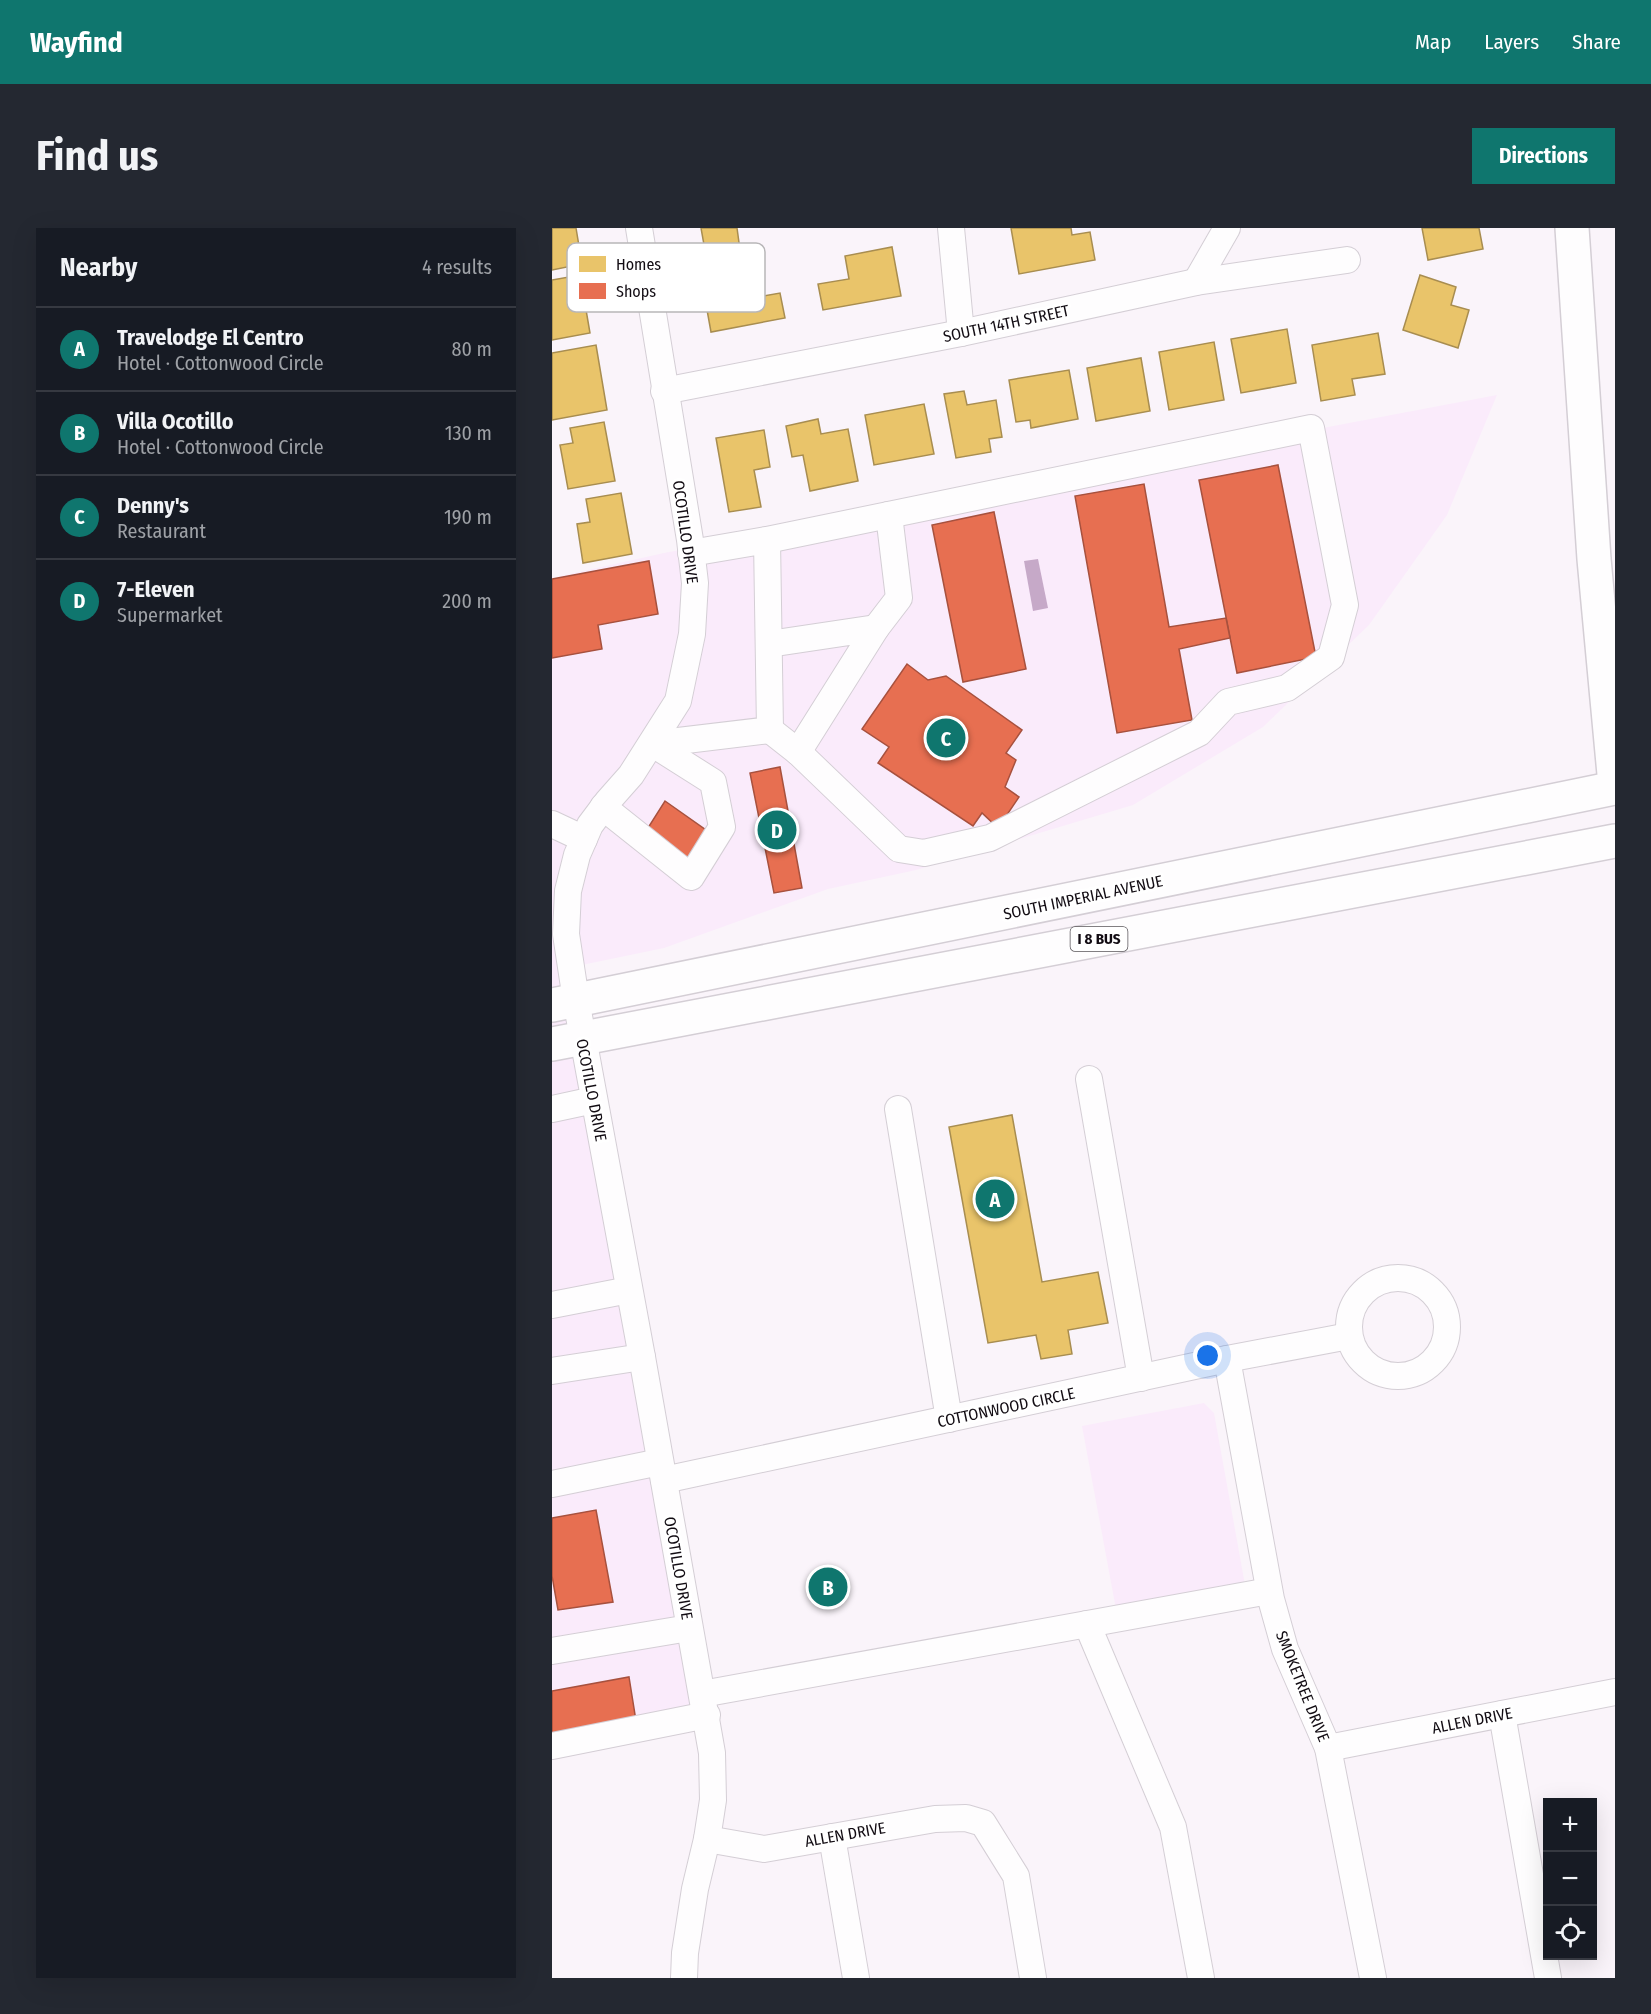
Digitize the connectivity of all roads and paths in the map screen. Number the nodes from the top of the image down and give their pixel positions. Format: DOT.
graph roads {
  1 [pos="639,228"];
  2 [pos="951,228"];
  3 [pos="1227,228"];
  4 [pos="1572,228"];
  5 [pos="641,243"];
  6 [pos="1347,260"];
  7 [pos="1196,282"];
  8 [pos="652,312"];
  9 [pos="961,333"];
  10 [pos="664,391"];
  11 [pos="889,515"];
  12 [pos="767,540"];
  13 [pos="691,553"];
  14 [pos="876,628"];
  15 [pos="769,644"];
  16 [pos="770,730"];
  17 [pos="653,744"];
  18 [pos="798,752"];
  19 [pos="1615,787"];
  20 [pos="603,807"];
  21 [pos="552,823"];
  22 [pos="584,839"];
  23 [pos="1615,841"];
  24 [pos="564,1003"];
  25 [pos="567,1041"];
  26 [pos="1089,1079"];
  27 [pos="594,1100"];
  28 [pos="898,1109"];
  29 [pos="552,1110"];
  30 [pos="629,1290"];
  31 [pos="552,1305"];
  32 [pos="1349,1336"];
  33 [pos="642,1357"];
  34 [pos="1227,1359"];
  35 [pos="552,1371"];
  36 [pos="1140,1378"];
  37 [pos="949,1419"];
  38 [pos="662,1471"];
  39 [pos="552,1484"];
  40 [pos="1269,1591"];
  41 [pos="1087,1624"];
  42 [pos="689,1628"];
  43 [pos="552,1651"];
  44 [pos="1615,1692"];
  45 [pos="704,1704"];
  46 [pos="1502,1713"];
  47 [pos="552,1746"];
  48 [pos="1328,1748"];
  49 [pos="832,1837"];
  50 [pos="707,1839"];
  51 [pos="684,1978"];
  52 [pos="856,1978"];
  53 [pos="1033,1978"];
  54 [pos="1201,1978"];
  55 [pos="1373,1978"];
  56 [pos="1548,1978"];
  1 -- 5 [label="street, OCOTILLO DRIVE"];
  2 -- 9 [label="street"];
  3 -- 7 [label="street"];
  4 -- 19 [label="highway"];
  6 -- 7 [label="street, SOUTH 14TH STREET"];
  7 -- 9 [label="street, SOUTH 14TH STREET"];
  8 -- 10 [label="street, OCOTILLO DRIVE"];
  9 -- 10 [label="street, SOUTH 14TH STREET"];
  10 -- 13 [label="street, OCOTILLO DRIVE"];
  11 -- 12 [label="street"];
  11 -- 14 [label="street"];
  11 -- 18 [label="street"];
  12 -- 13 [label="street"];
  12 -- 15 [label="street"];
  13 -- 17 [label="street, OCOTILLO DRIVE"];
  14 -- 15 [label="street"];
  14 -- 18 [label="street"];
  15 -- 16 [label="street"];
  16 -- 17 [label="street"];
  16 -- 18 [label="street"];
  17 -- 20 [label="street, OCOTILLO DRIVE"];
  17 -- 20 [label="street"];
  19 -- 24 [label="highway, SOUTH IMPERIAL AVENUE"];
  20 -- 22 [label="street, OCOTILLO DRIVE"];
  21 -- 22 [label="street"];
  22 -- 24 [label="street, OCOTILLO DRIVE"];
  23 -- 25 [label="highway, I 8 BUS"];
  24 -- 25 [label="street, OCOTILLO DRIVE"];
  25 -- 27 [label="street, OCOTILLO DRIVE"];
  26 -- 36 [label="street"];
  27 -- 29 [label="street"];
  27 -- 30 [label="street, OCOTILLO DRIVE"];
  28 -- 37 [label="street"];
  30 -- 31 [label="street"];
  30 -- 33 [label="street, OCOTILLO DRIVE"];
  32 -- 34 [label="street, COTTONWOOD CIRCLE"];
  33 -- 35 [label="street"];
  33 -- 38 [label="street, OCOTILLO DRIVE"];
  34 -- 36 [label="street, COTTONWOOD CIRCLE"];
  34 -- 40 [label="street, SMOKETREE DRIVE"];
  36 -- 37 [label="street, COTTONWOOD CIRCLE"];
  37 -- 38 [label="street, COTTONWOOD CIRCLE"];
  38 -- 39 [label="street, COTTONWOOD CIRCLE"];
  38 -- 42 [label="street, OCOTILLO DRIVE"];
  40 -- 41 [label="street"];
  40 -- 48 [label="street, SMOKETREE DRIVE"];
  41 -- 45 [label="street"];
  41 -- 54 [label="street"];
  42 -- 43 [label="street"];
  42 -- 45 [label="street, OCOTILLO DRIVE"];
  44 -- 46 [label="street, ALLEN DRIVE"];
  45 -- 47 [label="street"];
  45 -- 50 [label="street, OCOTILLO DRIVE"];
  46 -- 48 [label="street, ALLEN DRIVE"];
  46 -- 56 [label="street"];
  48 -- 55 [label="street, SMOKETREE DRIVE"];
  49 -- 50 [label="street, ALLEN DRIVE"];
  49 -- 52 [label="street"];
  49 -- 53 [label="street, ALLEN DRIVE"];
  50 -- 51 [label="street, OCOTILLO DRIVE"];
}
